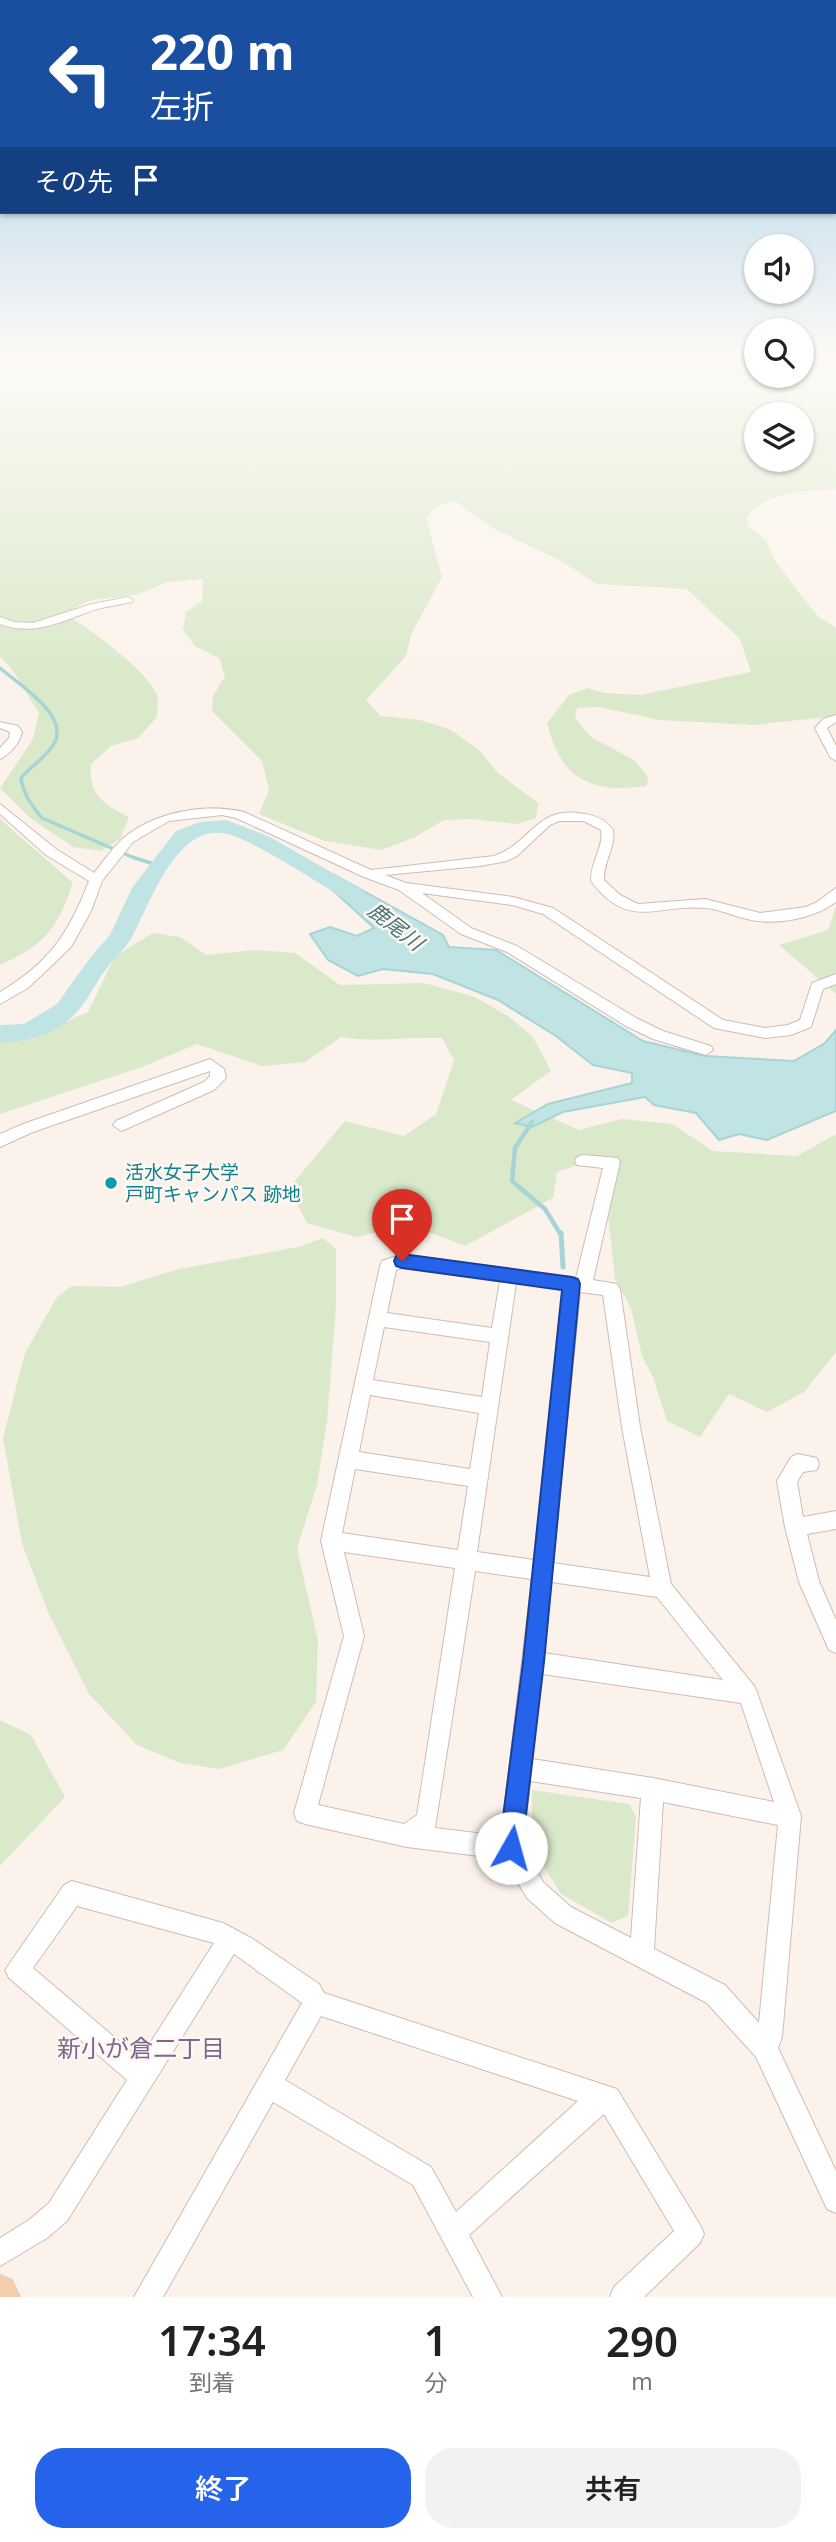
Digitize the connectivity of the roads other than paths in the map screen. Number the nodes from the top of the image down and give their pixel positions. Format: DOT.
graph roads {
  1 [pos="128,600"];
  2 [pos="0,620"];
  3 [pos="836,718"];
  4 [pos="0,725"];
  5 [pos="0,755"];
  6 [pos="836,758"];
  7 [pos="0,808"];
  8 [pos="369,874"];
  9 [pos="96,880"];
  10 [pos="404,887"];
  11 [pos="836,892"];
  12 [pos="836,979"];
  13 [pos="0,999"];
  14 [pos="706,1050"];
  15 [pos="121,1125"];
  16 [pos="0,1141"];
  17 [pos="583,1161"];
  18 [pos="509,1276"];
  19 [pos="577,1285"];
  20 [pos="379,1319"];
  21 [pos="498,1336"];
  22 [pos="362,1386"];
  23 [pos="488,1406"];
  24 [pos="346,1459"];
  25 [pos="810,1464"];
  26 [pos="478,1479"];
  27 [pos="836,1520"];
  28 [pos="795,1527"];
  29 [pos="331,1541"];
  30 [pos="465,1560"];
  31 [pos="541,1570"];
  32 [pos="662,1588"];
  33 [pos="836,1643"];
  34 [pos="533,1662"];
  35 [pos="748,1693"];
  36 [pos="520,1768"];
  37 [pos="653,1789"];
  38 [pos="790,1816"];
  39 [pos="407,1836"];
  40 [pos="511,1848"];
  41 [pos="229,1940"];
  42 [pos="642,1954"];
  43 [pos="316,2002"];
  44 [pos="765,2048"];
  45 [pos="141,2076"];
  46 [pos="269,2085"];
  47 [pos="608,2098"];
  48 [pos="836,2200"];
  49 [pos="453,2232"];
  50 [pos="0,2253"];
  51 [pos="0,2292"];
  52 [pos="3,2297"];
  53 [pos="148,2297"];
  54 [pos="488,2297"];
  55 [pos="624,2297"];
  1 -- 2 [label="street"];
  3 -- 6 [label="street"];
  4 -- 5 [label="street"];
  7 -- 9 [label="street"];
  8 -- 9 [label="street"];
  8 -- 10 [label="street"];
  8 -- 11 [label="street"];
  9 -- 13 [label="street"];
  10 -- 12 [label="street"];
  10 -- 14 [label="street"];
  15 -- 16 [label="street"];
  17 -- 19 [label="street"];
  18 -- 19 [label="street"];
  18 -- 20 [label="street"];
  18 -- 21 [label="street"];
  19 -- 31 [label="street"];
  19 -- 32 [label="street"];
  20 -- 21 [label="street"];
  20 -- 22 [label="street"];
  21 -- 23 [label="street"];
  22 -- 23 [label="street"];
  22 -- 24 [label="street"];
  23 -- 26 [label="street"];
  24 -- 26 [label="street"];
  24 -- 29 [label="street"];
  25 -- 28 [label="street"];
  26 -- 30 [label="street"];
  27 -- 28 [label="street"];
  28 -- 33 [label="street"];
  29 -- 30 [label="street"];
  29 -- 39 [label="street"];
  30 -- 31 [label="street"];
  30 -- 39 [label="street"];
  31 -- 32 [label="street"];
  31 -- 34 [label="street"];
  32 -- 35 [label="street"];
  34 -- 35 [label="street"];
  34 -- 36 [label="street"];
  35 -- 38 [label="street"];
  36 -- 37 [label="street"];
  36 -- 40 [label="street"];
  37 -- 38 [label="street"];
  37 -- 42 [label="street"];
  38 -- 44 [label="street"];
  39 -- 40 [label="street"];
  40 -- 42 [label="street"];
  41 -- 43 [label="street"];
  41 -- 45 [label="street"];
  41 -- 45 [label="street"];
  42 -- 44 [label="street"];
  43 -- 46 [label="street"];
  43 -- 47 [label="street"];
  44 -- 48 [label="street"];
  45 -- 50 [label="street"];
  46 -- 49 [label="street"];
  46 -- 53 [label="street"];
  47 -- 49 [label="street"];
  47 -- 55 [label="street"];
  49 -- 54 [label="street"];
  51 -- 52 [label="main road"];
}
